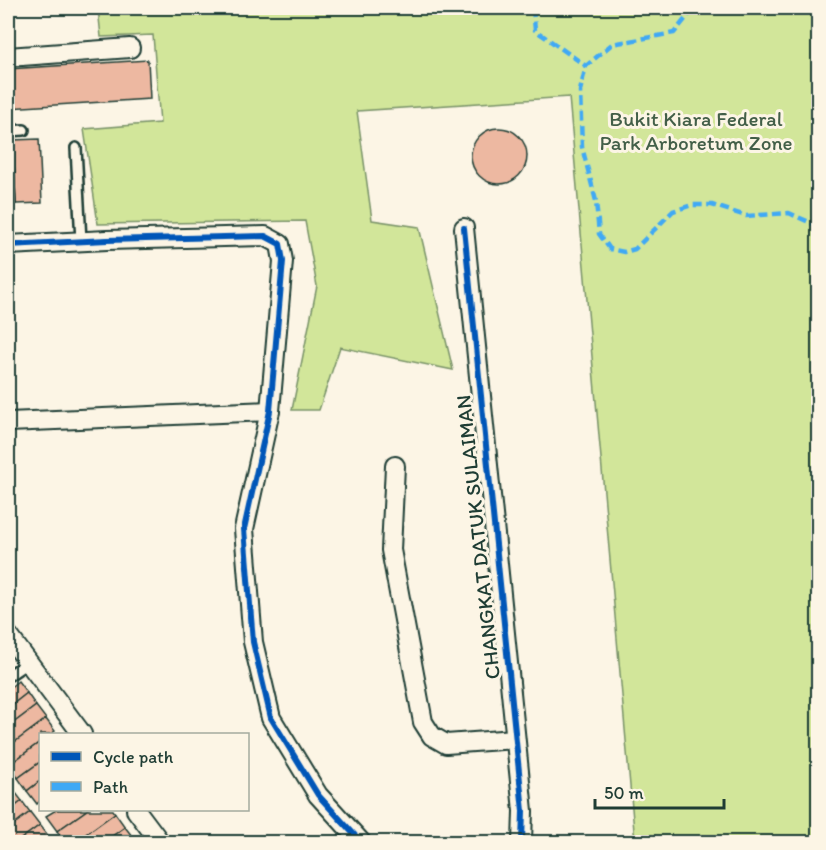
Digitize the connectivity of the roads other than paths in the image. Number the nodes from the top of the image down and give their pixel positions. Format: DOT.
graph roads {
  1 [pos="130,48"];
  2 [pos="8,57"];
  3 [pos="24,130"];
  4 [pos="8,131"];
  5 [pos="76,148"];
  6 [pos="464,228"];
  7 [pos="81,241"];
  8 [pos="8,245"];
  9 [pos="270,411"];
  10 [pos="8,422"];
  11 [pos="395,466"];
  12 [pos="8,635"];
  13 [pos="27,663"];
  14 [pos="8,676"];
  15 [pos="80,733"];
  16 [pos="516,739"];
  17 [pos="137,811"];
  18 [pos="160,843"];
  19 [pos="361,843"];
  20 [pos="522,843"];
  1 -- 2 [label="street"];
  3 -- 4 [label="lane"];
  5 -- 7 [label="lane"];
  6 -- 16 [label="street, CHANGKAT DATUK SULAIMAN"];
  7 -- 8 [label="street"];
  7 -- 9 [label="street"];
  9 -- 10 [label="street"];
  9 -- 19 [label="street"];
  11 -- 16 [label="street"];
  12 -- 13 [label="street"];
  13 -- 14 [label="lane"];
  13 -- 15 [label="street"];
  16 -- 20 [label="street, CHANGKAT DATUK SULAIMAN"];
  17 -- 18 [label="street"];
}
